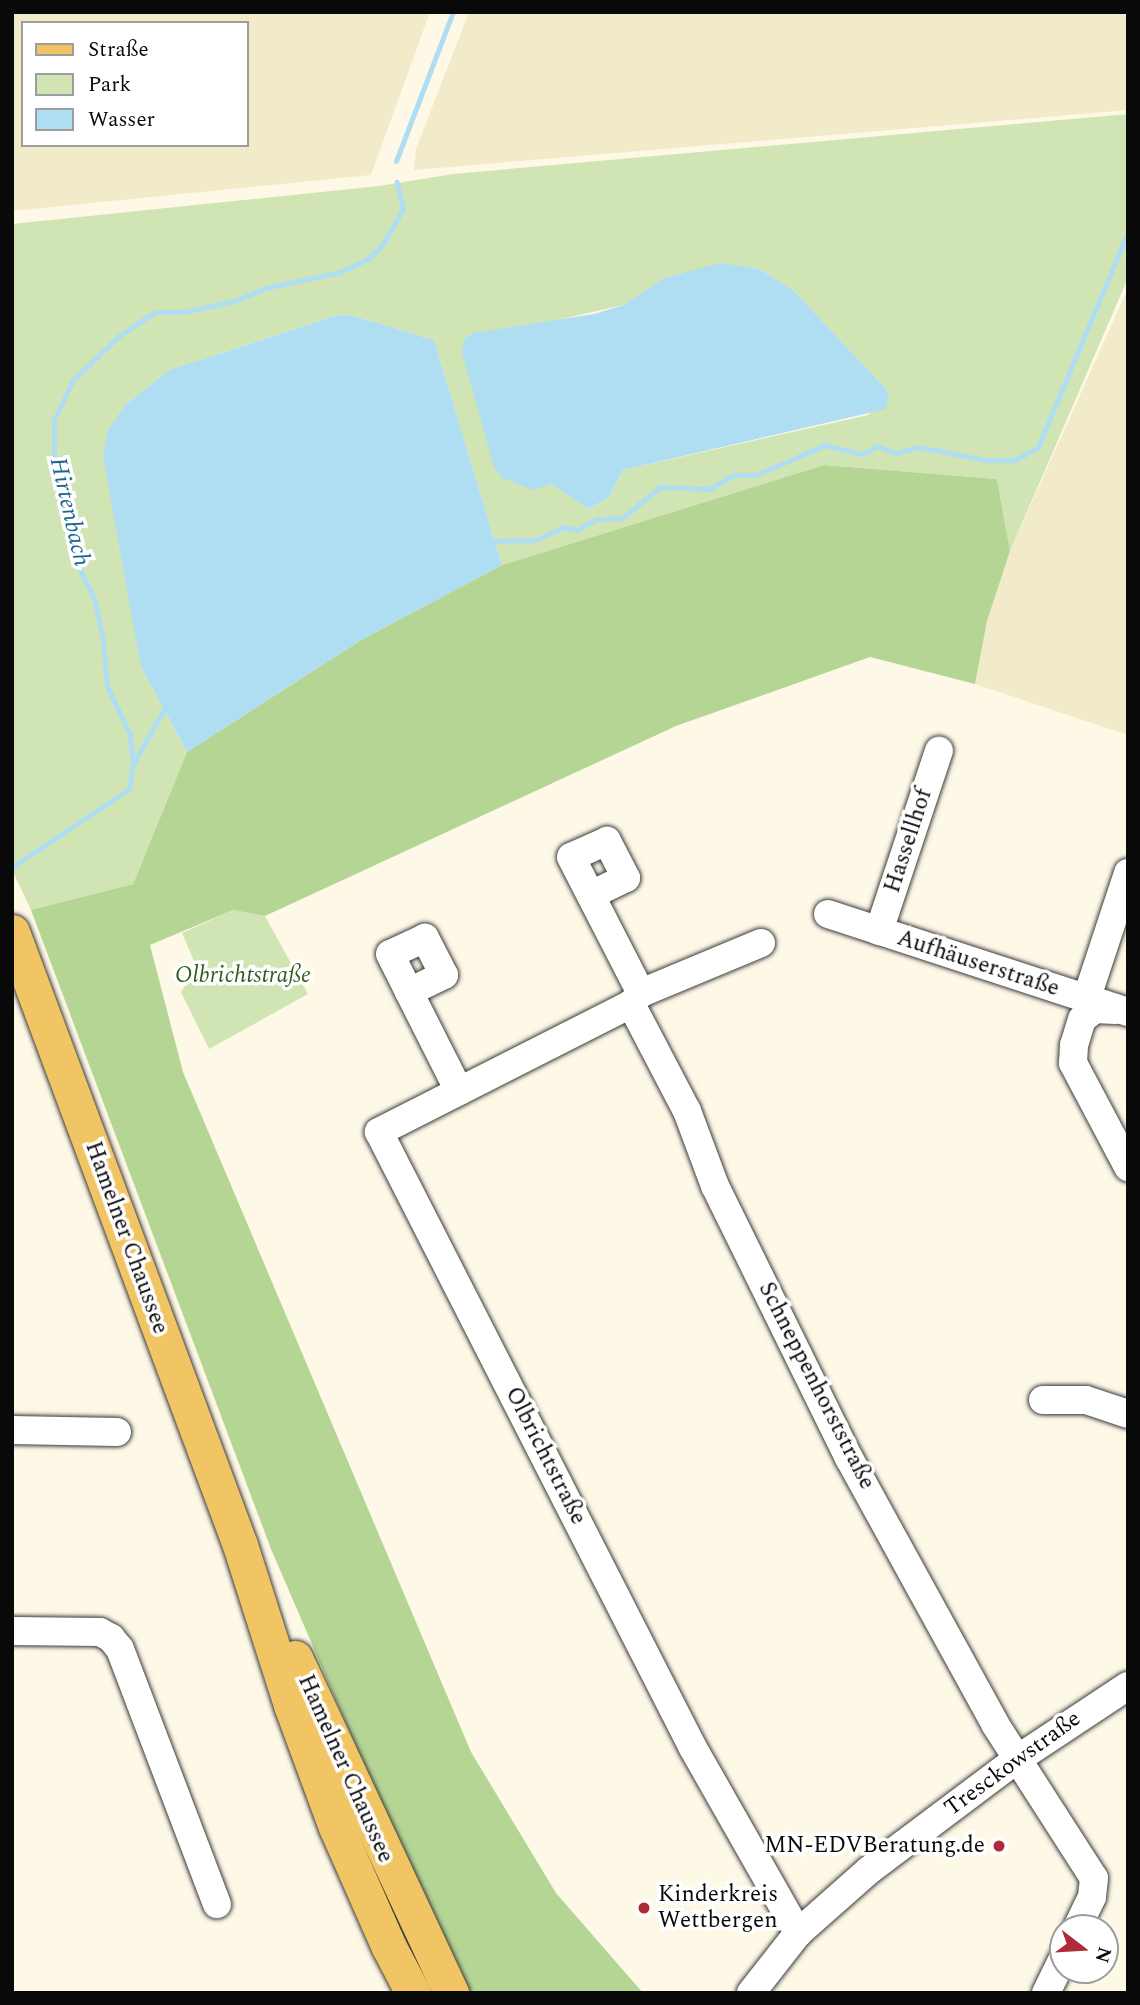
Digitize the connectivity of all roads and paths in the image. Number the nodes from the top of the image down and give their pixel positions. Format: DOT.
graph roads {
  1 [pos="939,751"];
  2 [pos="1128,873"];
  3 [pos="591,895"];
  4 [pos="828,914"];
  5 [pos="879,931"];
  6 [pos="12,932"];
  7 [pos="761,943"];
  8 [pos="409,992"];
  9 [pos="636,998"];
  10 [pos="1086,1000"];
  11 [pos="1126,1011"];
  12 [pos="459,1091"];
  13 [pos="1128,1167"];
  14 [pos="1043,1400"];
  15 [pos="1128,1414"];
  16 [pos="12,1430"];
  17 [pos="117,1432"];
  18 [pos="240,1545"];
  19 [pos="12,1631"];
  20 [pos="1128,1686"];
  21 [pos="1016,1760"];
  22 [pos="216,1904"];
  23 [pos="1084,1914"];
  24 [pos="798,1933"];
  25 [pos="413,1993"];
  26 [pos="451,1993"];
  27 [pos="751,1993"];
  1 -- 5 [label="street, Hassellhof"];
  2 -- 10 [label="street"];
  3 -- 9 [label="street, Schneppenhorststraße"];
  4 -- 5 [label="street, Aufhäuserstraße"];
  5 -- 10 [label="street, Aufhäuserstraße"];
  6 -- 18 [label="main road, Hamelner Chaussee"];
  7 -- 9 [label="street, Olbrichtstraße"];
  8 -- 12 [label="street"];
  9 -- 12 [label="street, Olbrichtstraße"];
  9 -- 21 [label="street, Schneppenhorststraße"];
  10 -- 11 [label="street, Aufhäuserstraße"];
  11 -- 13 [label="street"];
  12 -- 24 [label="street, Olbrichtstraße"];
  14 -- 15 [label="street"];
  16 -- 17 [label="street"];
  18 -- 25 [label="main road, Hamelner Chaussee"];
  18 -- 26 [label="main road, Hamelner Chaussee"];
  19 -- 22 [label="street"];
  20 -- 21 [label="street, Tresckowstraße"];
  21 -- 23 [label="street, Schneppenhorststraße"];
  21 -- 24 [label="street, Tresckowstraße"];
  24 -- 27 [label="street, Tresckowstraße"];
}
